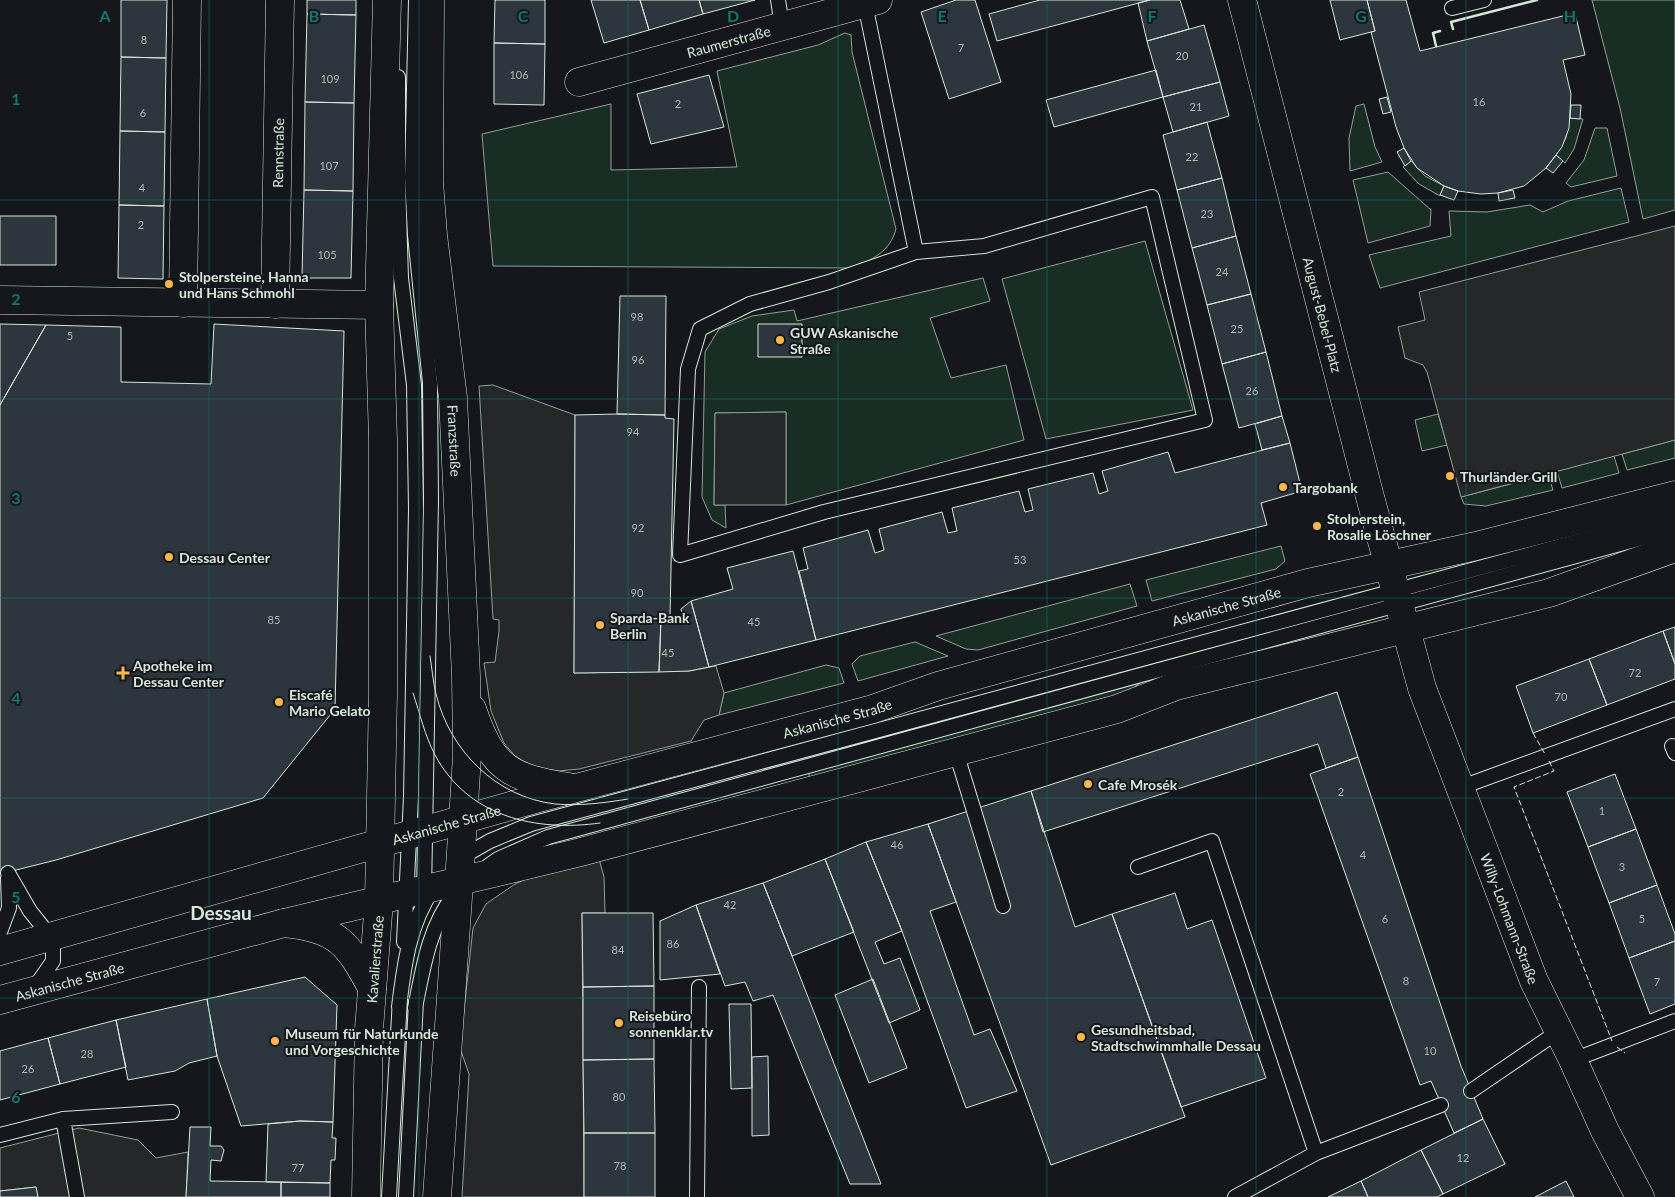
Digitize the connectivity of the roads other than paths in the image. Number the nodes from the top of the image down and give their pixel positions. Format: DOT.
graph roads {
  1 [pos="187,0"];
  2 [pos="280,0"];
  3 [pos="387,0"];
  4 [pos="400,0"];
  5 [pos="416,0"];
  6 [pos="430,0"];
  7 [pos="778,0"];
  8 [pos="1242,0"];
  9 [pos="1484,0"];
  10 [pos="871,2"];
  11 [pos="1452,8"];
  12 [pos="782,26"];
  13 [pos="579,82"];
  14 [pos="916,252"];
  15 [pos="0,300"];
  16 [pos="183,303"];
  17 [pos="275,304"];
  18 [pos="380,305"];
  19 [pos="1675,495"];
  20 [pos="1675,515"];
  21 [pos="1675,529"];
  22 [pos="1675,548"];
  23 [pos="1388,565"];
  24 [pos="1400,608"];
  25 [pos="466,693"];
  26 [pos="1675,709"];
  27 [pos="956,752"];
  28 [pos="578,788"];
  29 [pos="1459,788"];
  30 [pos="463,820"];
  31 [pos="417,833"];
  32 [pos="381,843"];
  33 [pos="1138,867"];
  34 [pos="441,886"];
  35 [pos="379,901"];
  36 [pos="1003,906"];
  37 [pos="284,923"];
  38 [pos="0,932"];
  39 [pos="50,936"];
  40 [pos="0,951"];
  41 [pos="699,986"];
  42 [pos="372,988"];
  43 [pos="31,992"];
  44 [pos="0,1000"];
  45 [pos="399,1007"];
  46 [pos="416,1008"];
  47 [pos="1675,1021"];
  48 [pos="1558,1031"];
  49 [pos="1573,1060"];
  50 [pos="1471,1092"];
  51 [pos="1441,1105"];
  52 [pos="172,1112"];
  53 [pos="63,1119"];
  54 [pos="0,1135"];
  55 [pos="1316,1153"];
  56 [pos="77,1197"];
  57 [pos="366,1197"];
  58 [pos="390,1197"];
  59 [pos="406,1197"];
  60 [pos="437,1197"];
  61 [pos="697,1197"];
  62 [pos="1236,1197"];
  63 [pos="1640,1197"];
  1 -- 16 [label="main road"];
  2 -- 17 [label="main road, Rennstraße"];
  3 -- 18 [label="main road"];
  4 -- 31 [label="lane"];
  5 -- 31 [label="lane"];
  6 -- 25 [label="main road, Franzstraße"];
  7 -- 12 [label="lane"];
  8 -- 23 [label="main road, August-Bebel-Platz"];
  9 -- 11 [label="lane"];
  10 -- 12 [label="main road, Raumerstraße"];
  10 -- 14 [label="lane"];
  12 -- 13 [label="main road, Raumerstraße"];
  14 -- 14 [label="lane"];
  15 -- 16 [label="main road"];
  16 -- 17 [label="main road"];
  17 -- 18 [label="main road"];
  18 -- 32 [label="main road"];
  19 -- 23 [label="main road, Askanische Straße"];
  20 -- 24 [label="lane"];
  21 -- 24 [label="lane"];
  22 -- 24 [label="main road, Askanische Straße"];
  23 -- 24 [label="main road, August-Bebel-Platz"];
  23 -- 28 [label="main road, Askanische Straße"];
  24 -- 27 [label="main road, Askanische Straße"];
  24 -- 29 [label="main road, Willy-Lohmann-Straße"];
  24 -- 34 [label="lane"];
  24 -- 34 [label="lane"];
  25 -- 28 [label="main road"];
  25 -- 30 [label="main road, Franzstraße"];
  26 -- 29 [label="lane"];
  27 -- 34 [label="main road, Askanische Straße"];
  27 -- 36 [label="lane"];
  28 -- 30 [label="main road, Askanische Straße"];
  29 -- 48 [label="main road, Willy-Lohmann-Straße"];
  30 -- 31 [label="main road, Askanische Straße"];
  30 -- 34 [label="main road, Franzstraße"];
  31 -- 32 [label="main road, Askanische Straße"];
  31 -- 34 [label="lane"];
  32 -- 35 [label="main road, Kavalierstraße"];
  32 -- 39 [label="main road, Askanische Straße"];
  33 -- 55 [label="lane"];
  34 -- 35 [label="main road, Askanische Straße"];
  34 -- 45 [label="lane"];
  34 -- 45 [label="lane"];
  34 -- 46 [label="lane"];
  34 -- 46 [label="lane"];
  34 -- 60 [label="main road"];
  35 -- 37 [label="main road, Askanische Straße"];
  35 -- 42 [label="main road, Kavalierstraße"];
  37 -- 42 [label="main road"];
  37 -- 43 [label="main road, Askanische Straße"];
  38 -- 39 [label="lane"];
  39 -- 40 [label="main road, Askanische Straße"];
  39 -- 43 [label="lane"];
  41 -- 61 [label="lane"];
  42 -- 57 [label="main road, Kavalierstraße"];
  43 -- 44 [label="main road, Askanische Straße"];
  45 -- 58 [label="lane"];
  46 -- 59 [label="lane"];
  47 -- 49 [label="lane"];
  48 -- 49 [label="main road, Willy-Lohmann-Straße"];
  48 -- 50 [label="lane"];
  49 -- 63 [label="main road, Willy-Lohmann-Straße"];
  51 -- 55 [label="lane"];
  52 -- 53 [label="lane"];
  53 -- 54 [label="lane"];
  53 -- 56 [label="lane"];
  55 -- 62 [label="lane"];
}
